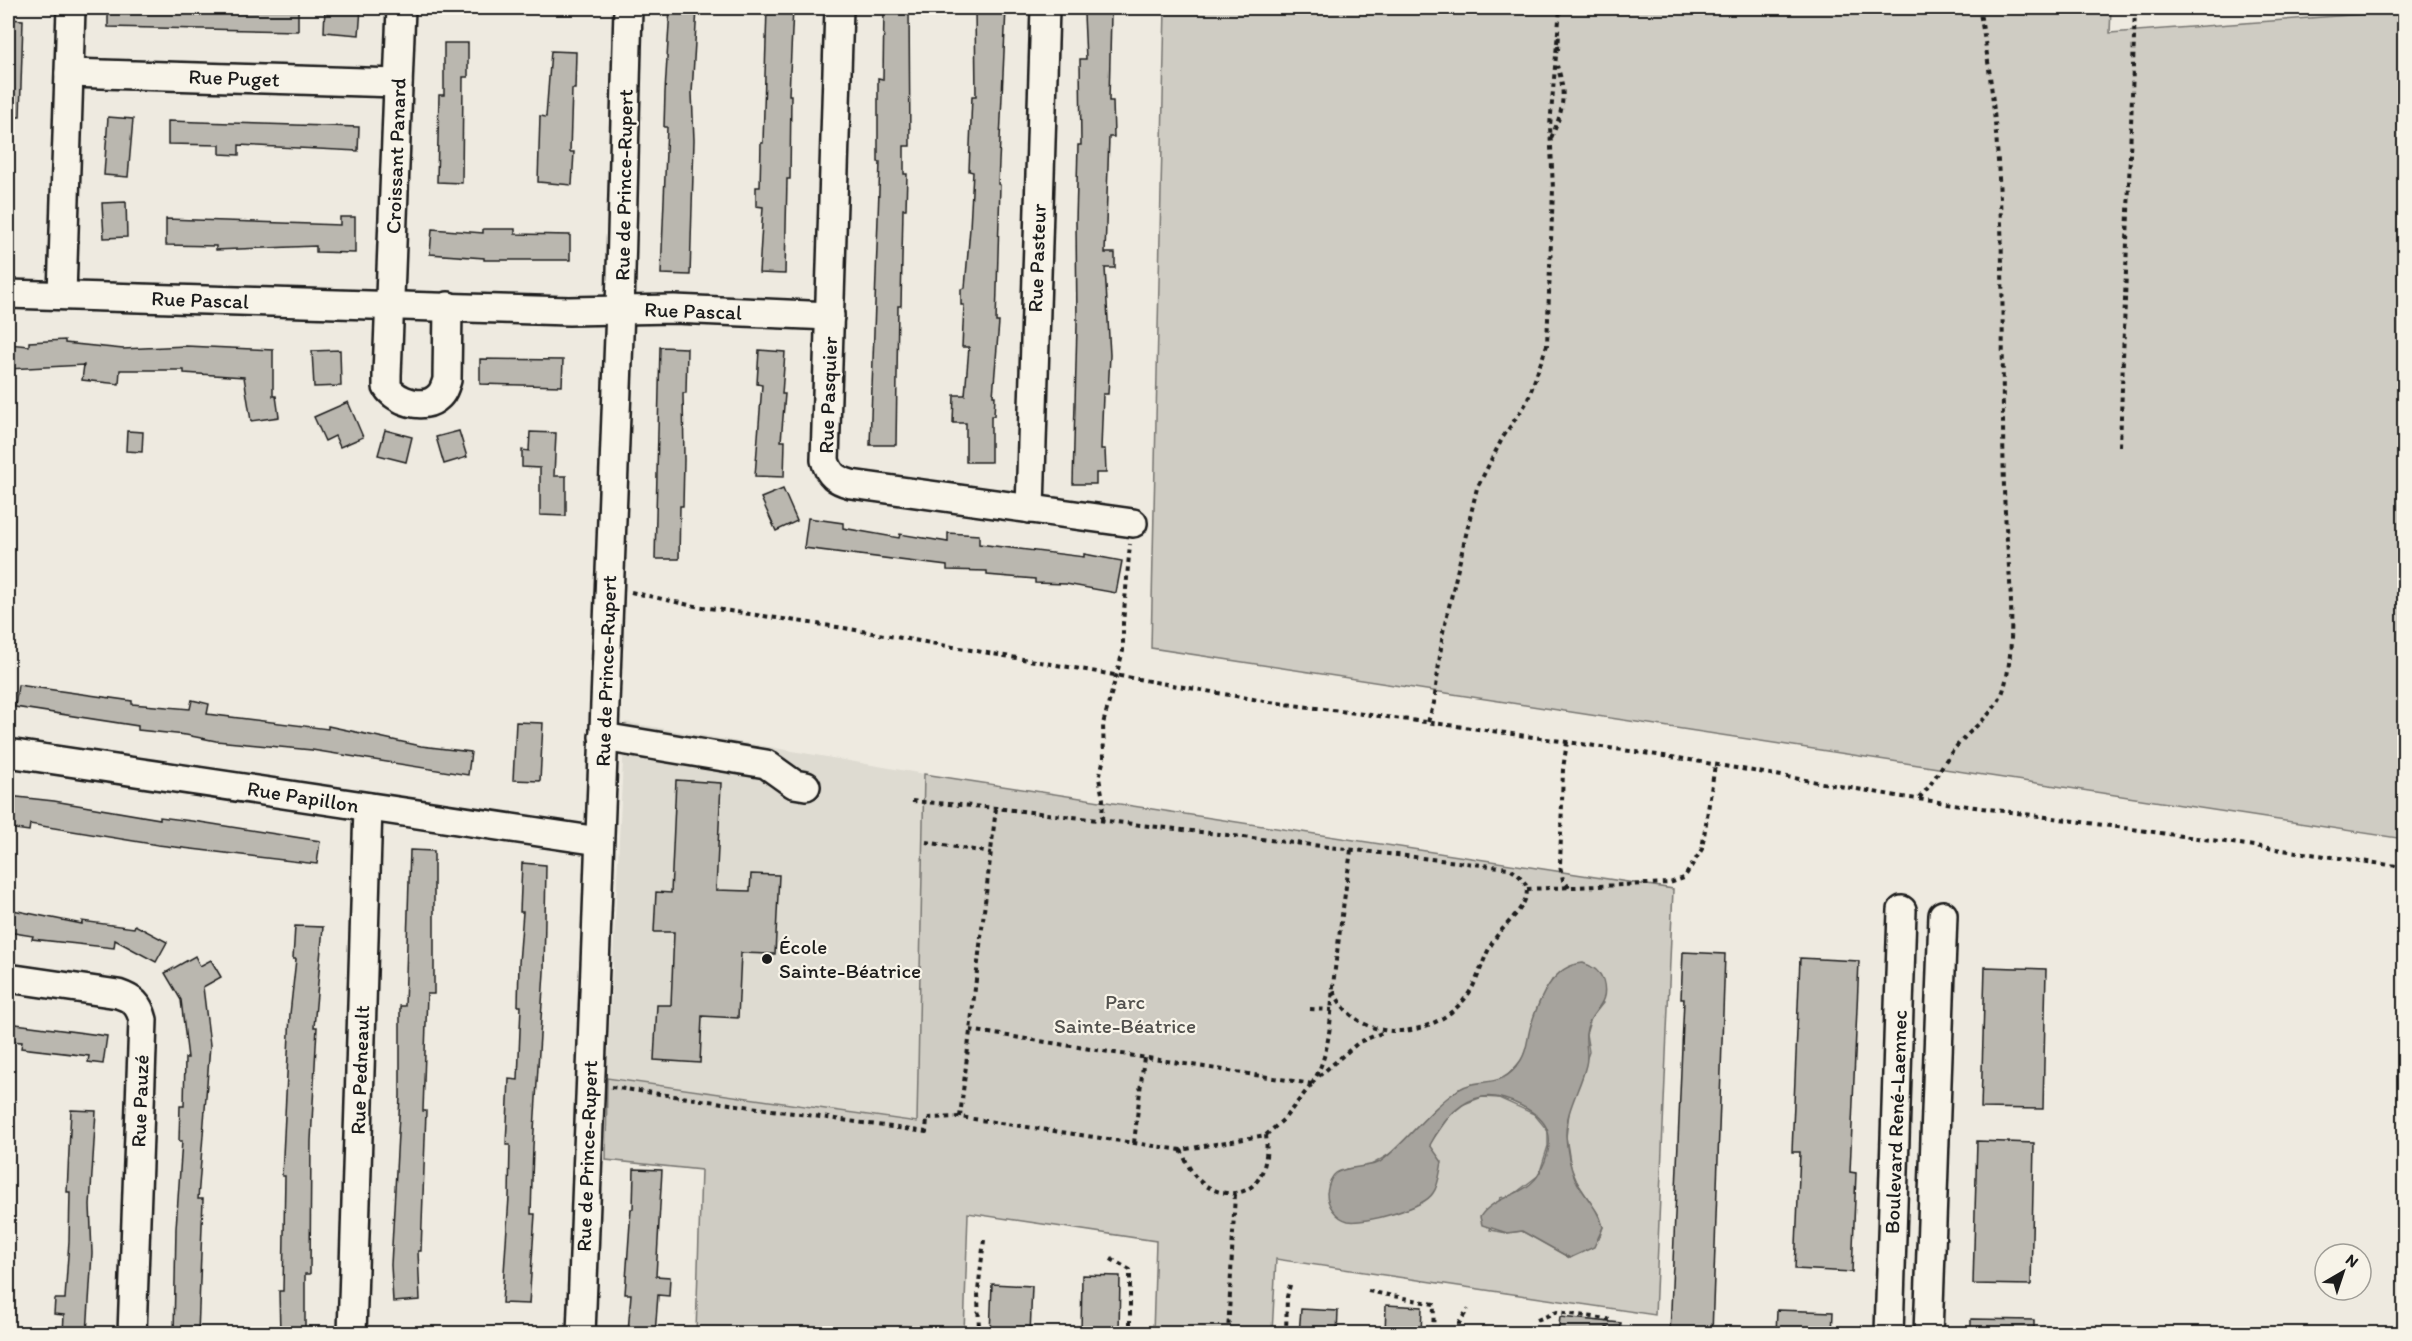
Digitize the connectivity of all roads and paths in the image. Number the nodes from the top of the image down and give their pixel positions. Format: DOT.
graph roads {
  1 [pos="71,8"];
  2 [pos="401,8"];
  3 [pos="628,8"];
  4 [pos="839,8"];
  5 [pos="1045,8"];
  6 [pos="1560,8"];
  7 [pos="1979,8"];
  8 [pos="2135,8"];
  9 [pos="1556,63"];
  10 [pos="69,73"];
  11 [pos="398,83"];
  12 [pos="1550,139"];
  13 [pos="8,294"];
  14 [pos="62,295"];
  15 [pos="392,305"];
  16 [pos="448,306"];
  17 [pos="620,309"];
  18 [pos="830,316"];
  19 [pos="2120,446"];
  20 [pos="1030,509"];
  21 [pos="1133,523"];
  22 [pos="610,587"];
  23 [pos="1116,677"];
  24 [pos="1428,722"];
  25 [pos="603,737"];
  26 [pos="1567,742"];
  27 [pos="8,753"];
  28 [pos="1715,765"];
  29 [pos="806,786"];
  30 [pos="1919,798"];
  31 [pos="912,801"];
  32 [pos="368,807"];
  33 [pos="996,808"];
  34 [pos="1102,820"];
  35 [pos="599,841"];
  36 [pos="926,843"];
  37 [pos="1351,850"];
  38 [pos="991,853"];
  39 [pos="2404,867"];
  40 [pos="1569,887"];
  41 [pos="1527,889"];
  42 [pos="1902,910"];
  43 [pos="1943,915"];
  44 [pos="8,978"];
  45 [pos="1333,989"];
  46 [pos="1310,1009"];
  47 [pos="1332,1010"];
  48 [pos="970,1030"];
  49 [pos="1385,1032"];
  50 [pos="1144,1057"];
  51 [pos="590,1084"];
  52 [pos="1312,1084"];
  53 [pos="960,1117"];
  54 [pos="1266,1135"];
  55 [pos="1134,1143"];
  56 [pos="1181,1150"];
  57 [pos="1235,1193"];
  58 [pos="984,1240"];
  59 [pos="1111,1259"];
  60 [pos="1291,1281"];
  61 [pos="1368,1291"];
  62 [pos="1468,1309"];
  63 [pos="1537,1320"];
  64 [pos="132,1334"];
  65 [pos="352,1334"];
  66 [pos="581,1334"];
  67 [pos="979,1334"];
  68 [pos="1130,1334"];
  69 [pos="1228,1334"];
  70 [pos="1286,1334"];
  71 [pos="1433,1334"];
  72 [pos="1459,1334"];
  73 [pos="1607,1334"];
  74 [pos="1889,1334"];
  75 [pos="1928,1334"];
  1 -- 10 [label="street"];
  2 -- 11 [label="street, Croissant Panard"];
  3 -- 17 [label="street, Rue de Prince-Rupert"];
  4 -- 18 [label="street, Rue Pasquier"];
  5 -- 20 [label="street, Rue Pasteur"];
  6 -- 9 [label="path"];
  7 -- 30 [label="path"];
  8 -- 19 [label="path"];
  9 -- 12 [label="path"];
  9 -- 12 [label="path"];
  10 -- 11 [label="street, Rue Puget"];
  10 -- 14 [label="street"];
  11 -- 15 [label="street, Croissant Panard"];
  12 -- 24 [label="path"];
  13 -- 14 [label="street, Rue Pascal"];
  14 -- 15 [label="street, Rue Pascal"];
  15 -- 16 [label="street, Rue Pascal"];
  15 -- 16 [label="street"];
  16 -- 17 [label="street, Rue Pascal"];
  17 -- 18 [label="street, Rue Pascal"];
  17 -- 22 [label="street, Rue de Prince-Rupert"];
  18 -- 20 [label="street, Rue Pasquier"];
  20 -- 21 [label="street, Rue Pasquier"];
  21 -- 23 [label="path"];
  22 -- 23 [label="path"];
  22 -- 25 [label="street, Rue de Prince-Rupert"];
  23 -- 24 [label="path"];
  23 -- 34 [label="path"];
  24 -- 26 [label="path"];
  25 -- 29 [label="street"];
  25 -- 35 [label="street, Rue de Prince-Rupert"];
  26 -- 28 [label="path"];
  26 -- 40 [label="path"];
  27 -- 32 [label="street, Rue Papillon"];
  28 -- 30 [label="path"];
  28 -- 40 [label="path"];
  30 -- 39 [label="path"];
  31 -- 33 [label="path"];
  32 -- 35 [label="street, Rue Papillon"];
  32 -- 65 [label="street, Rue Pedneault"];
  33 -- 34 [label="path"];
  33 -- 38 [label="path"];
  34 -- 37 [label="path"];
  35 -- 51 [label="street, Rue de Prince-Rupert"];
  36 -- 38 [label="path"];
  37 -- 41 [label="path"];
  37 -- 45 [label="path"];
  38 -- 48 [label="path"];
  40 -- 41 [label="path"];
  41 -- 49 [label="path"];
  42 -- 74 [label="street, Boulevard René-Laennec"];
  43 -- 75 [label="street, Boulevard René-Laennec"];
  44 -- 64 [label="street, Rue Pauzé"];
  45 -- 47 [label="path"];
  45 -- 49 [label="path"];
  46 -- 47 [label="path"];
  47 -- 52 [label="path"];
  48 -- 50 [label="path"];
  48 -- 53 [label="path"];
  49 -- 52 [label="path"];
  50 -- 52 [label="path"];
  50 -- 55 [label="path"];
  51 -- 53 [label="path"];
  51 -- 66 [label="street, Rue de Prince-Rupert"];
  52 -- 54 [label="path"];
  53 -- 55 [label="path"];
  54 -- 56 [label="path"];
  54 -- 57 [label="path"];
  55 -- 56 [label="path"];
  56 -- 57 [label="path"];
  57 -- 69 [label="path"];
  58 -- 67 [label="path"];
  59 -- 68 [label="path"];
  60 -- 70 [label="path"];
  61 -- 71 [label="path"];
  62 -- 72 [label="path"];
  63 -- 73 [label="path"];
}
